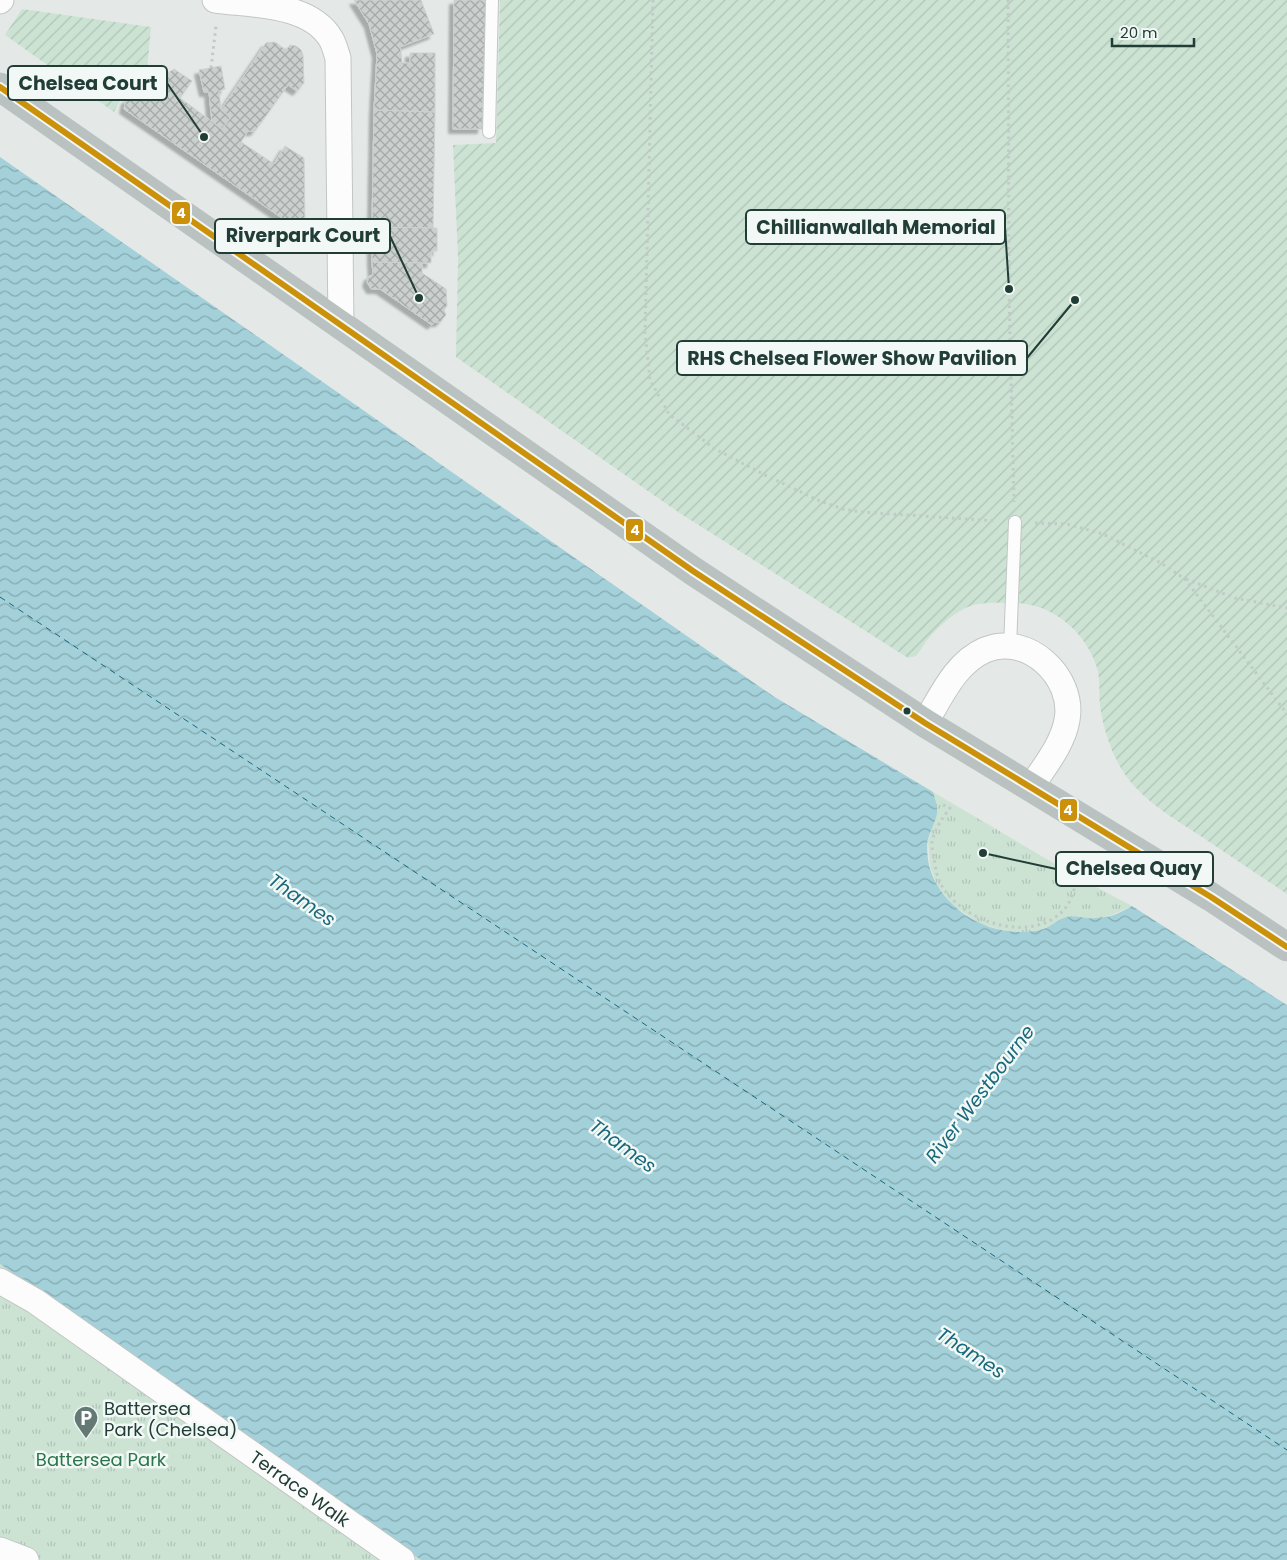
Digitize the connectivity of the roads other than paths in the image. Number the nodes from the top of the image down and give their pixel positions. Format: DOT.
graph roads {
  1 [pos="215,0"];
  2 [pos="218,0"];
  3 [pos="492,0"];
  4 [pos="0,87"];
  5 [pos="489,132"];
  6 [pos="341,326"];
  7 [pos="1015,522"];
  8 [pos="1010,647"];
  9 [pos="925,723"];
  10 [pos="1031,787"];
  11 [pos="1287,947"];
  12 [pos="0,1281"];
  13 [pos="0,1550"];
  14 [pos="26,1560"];
  15 [pos="402,1560"];
  1 -- 2 [label="street"];
  2 -- 6 [label="street"];
  3 -- 5 [label="lane"];
  4 -- 6 [label="highway"];
  6 -- 9 [label="highway"];
  7 -- 8 [label="lane"];
  8 -- 9 [label="street"];
  8 -- 10 [label="street"];
  9 -- 10 [label="highway"];
  10 -- 11 [label="highway"];
  12 -- 15 [label="street, Terrace Walk"];
  13 -- 14 [label="street"];
}
